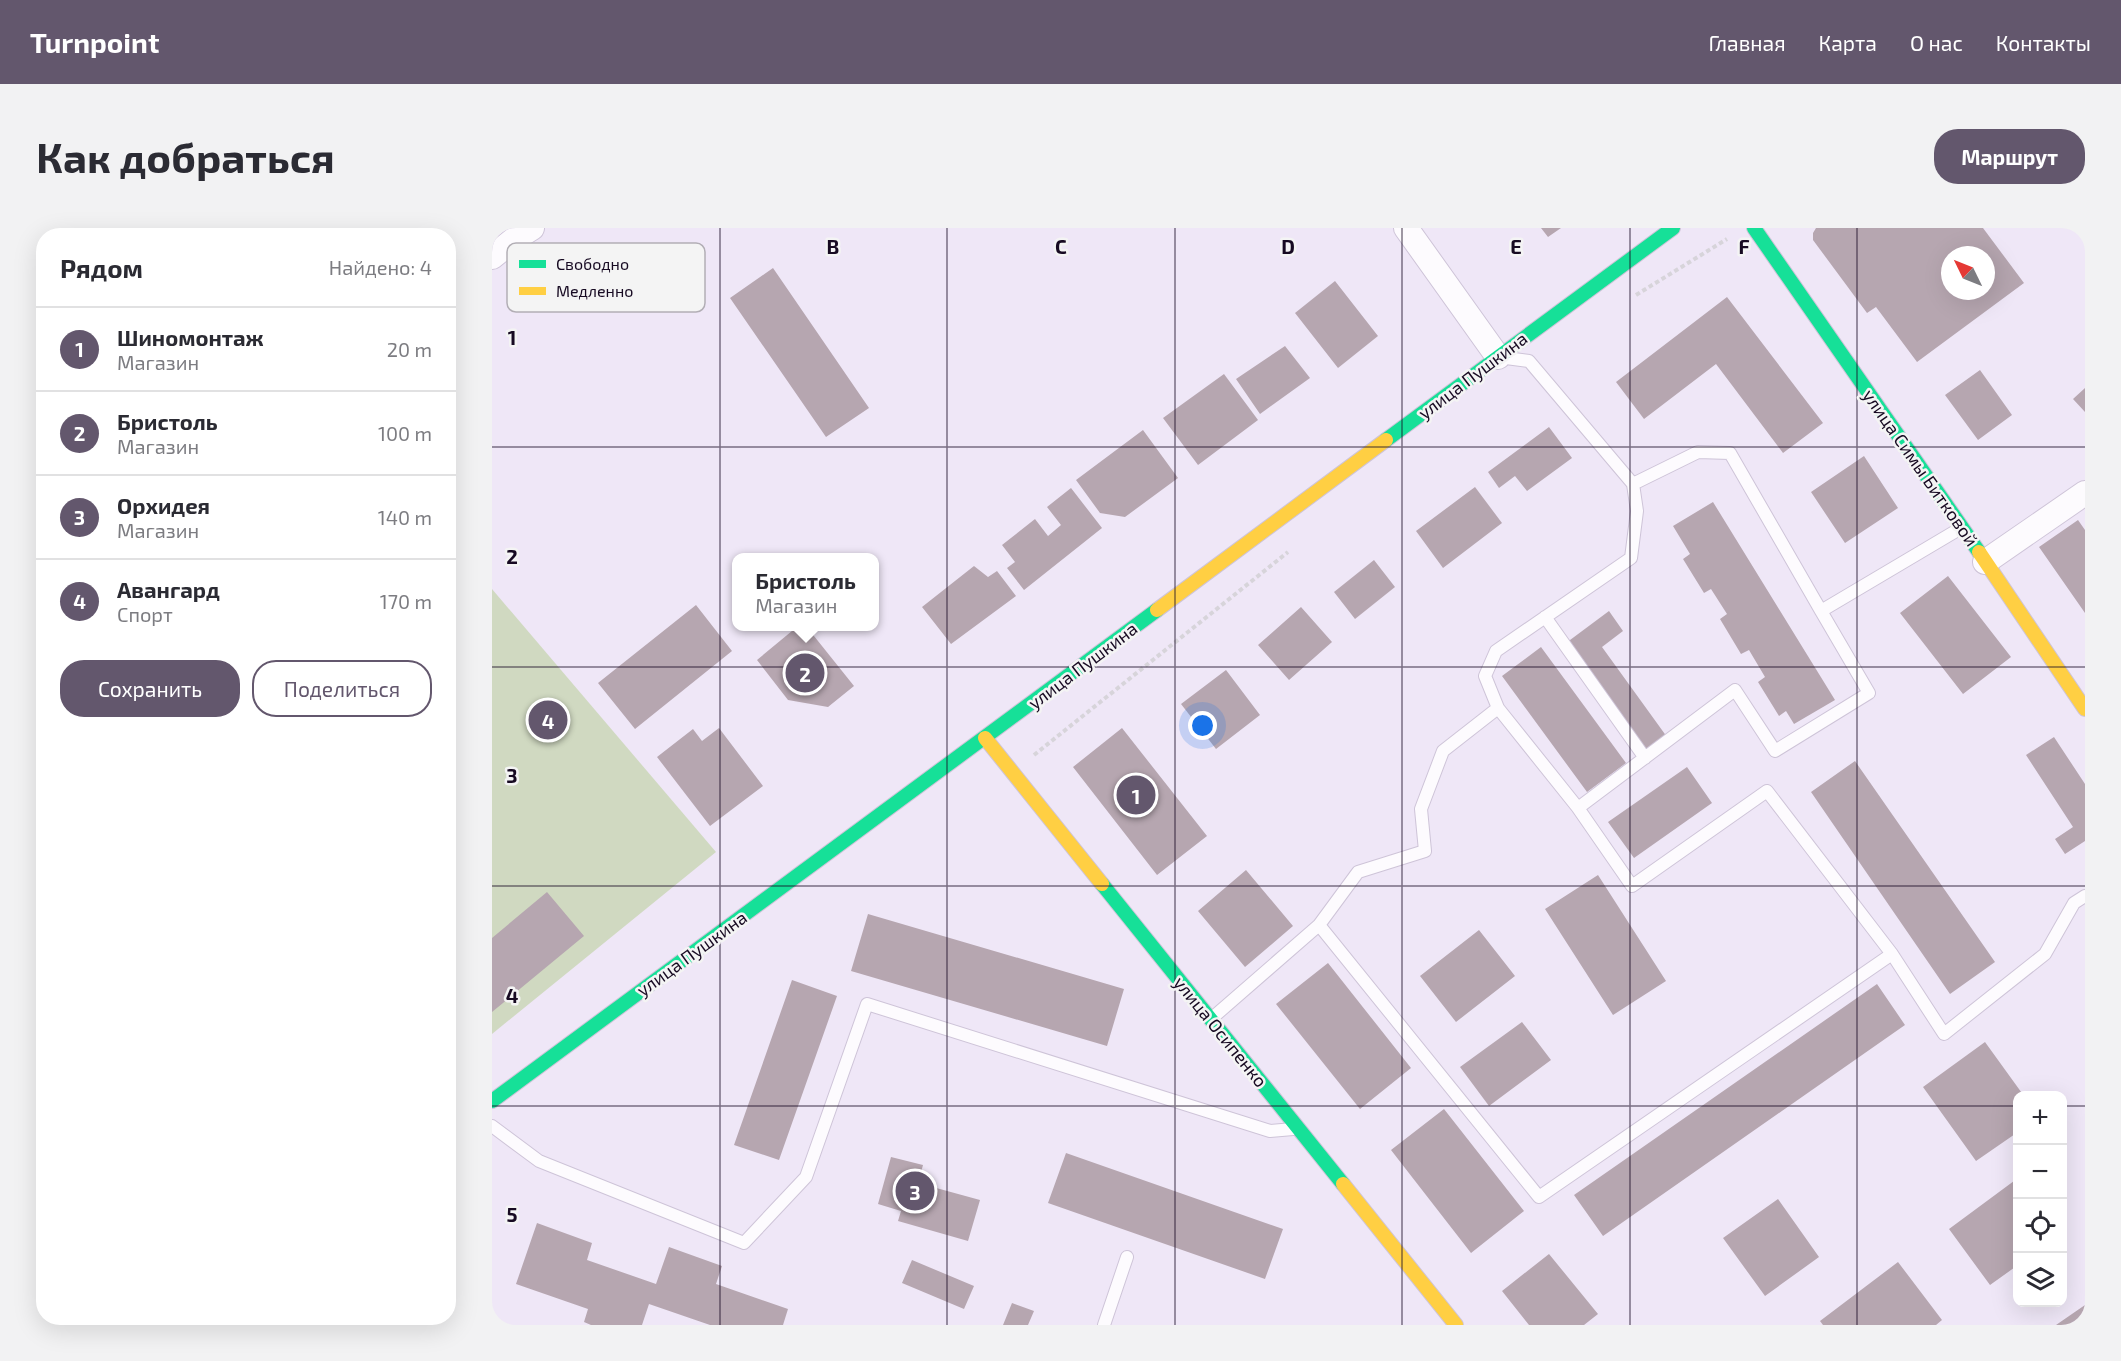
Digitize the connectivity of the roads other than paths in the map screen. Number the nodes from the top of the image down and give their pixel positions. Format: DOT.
graph roads {
  1 [pos="532,228"];
  2 [pos="1406,228"];
  3 [pos="1673,228"];
  4 [pos="1754,228"];
  5 [pos="511,243"];
  6 [pos="507,246"];
  7 [pos="492,257"];
  8 [pos="1498,357"];
  9 [pos="1633,484"];
  10 [pos="2085,493"];
  11 [pos="1962,527"];
  12 [pos="1985,561"];
  13 [pos="1821,610"];
  14 [pos="1545,617"];
  15 [pos="1498,708"];
  16 [pos="2085,709"];
  17 [pos="985,738"];
  18 [pos="1645,758"];
  19 [pos="1578,808"];
  20 [pos="2085,896"];
  21 [pos="1319,925"];
  22 [pos="1892,954"];
  23 [pos="1210,1020"];
  24 [pos="492,1101"];
  25 [pos="492,1126"];
  26 [pos="1298,1129"];
  27 [pos="1127,1257"];
  28 [pos="1104,1325"];
  29 [pos="1456,1325"];
  1 -- 5 [label="street"];
  2 -- 8 [label="street"];
  3 -- 8 [label="street, улица Пушкина"];
  4 -- 11 [label="street, улица Симы Битковой"];
  6 -- 7 [label="street"];
  8 -- 9 [label="lane"];
  8 -- 17 [label="street, улица Пушкина"];
  9 -- 13 [label="lane"];
  9 -- 14 [label="lane"];
  10 -- 12 [label="street"];
  11 -- 12 [label="street, улица Симы Битковой"];
  11 -- 13 [label="lane"];
  12 -- 16 [label="street, улица Симы Битковой"];
  13 -- 18 [label="lane"];
  14 -- 15 [label="lane"];
  14 -- 18 [label="lane"];
  15 -- 19 [label="lane"];
  15 -- 21 [label="lane"];
  17 -- 23 [label="street, улица Осипенко"];
  17 -- 24 [label="street, улица Пушкина"];
  18 -- 19 [label="lane"];
  19 -- 22 [label="lane"];
  20 -- 22 [label="lane"];
  21 -- 22 [label="lane"];
  21 -- 23 [label="lane"];
  23 -- 26 [label="street, улица Осипенко"];
  25 -- 26 [label="lane"];
  26 -- 29 [label="street, улица Осипенко"];
  27 -- 28 [label="lane"];
}
